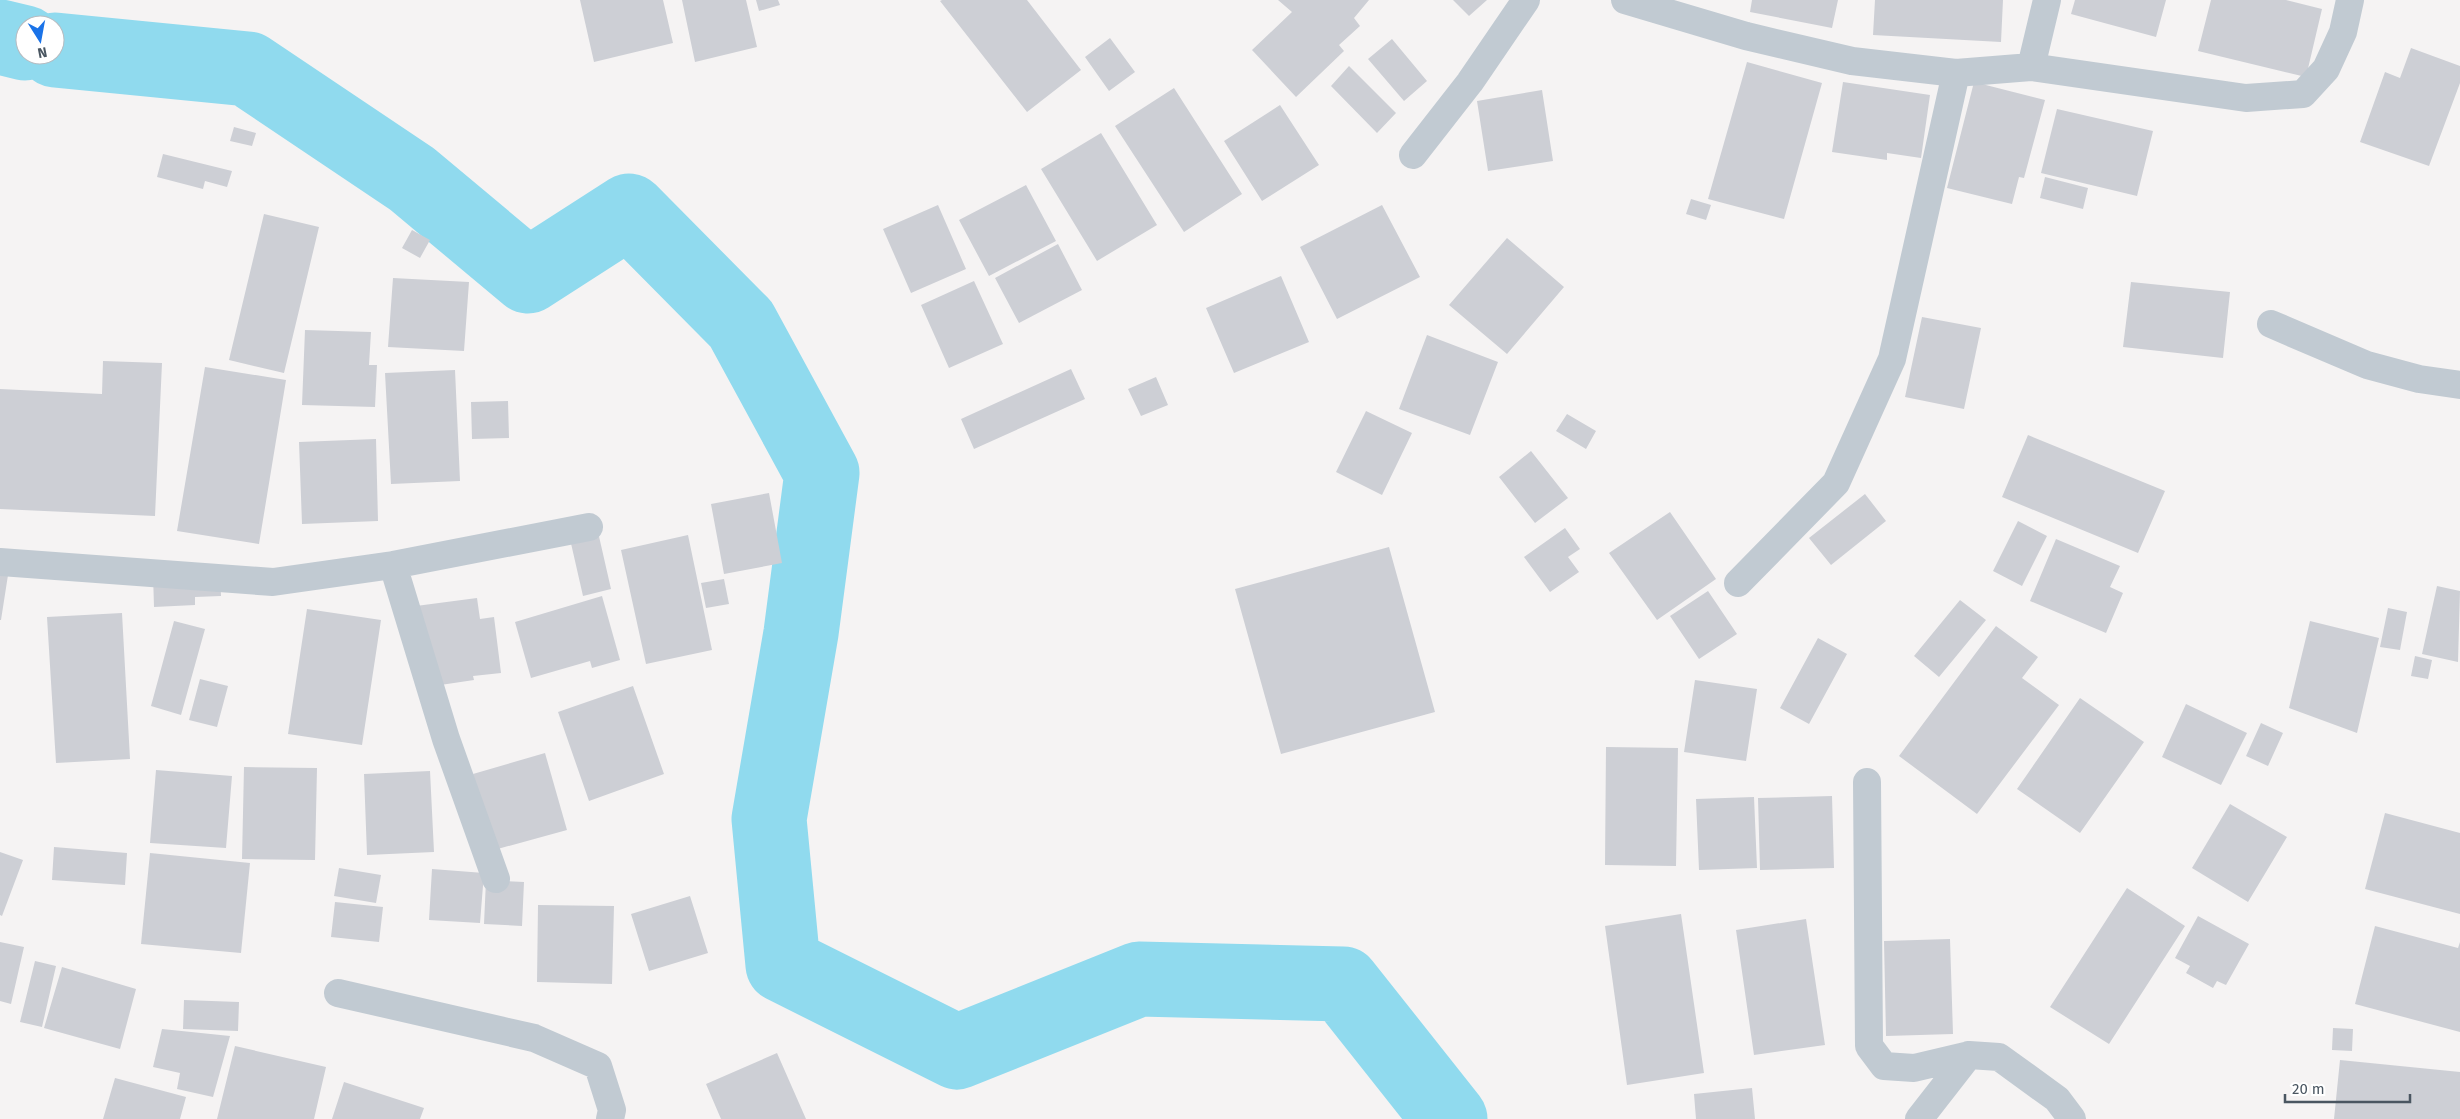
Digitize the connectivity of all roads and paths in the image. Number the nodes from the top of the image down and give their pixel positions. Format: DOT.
graph roads {
  1 [pos="1526,0"];
  2 [pos="1625,0"];
  3 [pos="2048,0"];
  4 [pos="2350,0"];
  5 [pos="2031,67"];
  6 [pos="1956,73"];
  7 [pos="1413,155"];
  8 [pos="2271,324"];
  9 [pos="2460,385"];
  10 [pos="589,526"];
  11 [pos="0,562"];
  12 [pos="393,565"];
  13 [pos="1738,583"];
  14 [pos="1867,782"];
  15 [pos="496,879"];
  16 [pos="338,993"];
  17 [pos="1969,1055"];
  18 [pos="610,1119"];
  19 [pos="1919,1119"];
  20 [pos="2072,1119"];
  1 -- 7 [label="street"];
  2 -- 6 [label="street"];
  3 -- 5 [label="street"];
  4 -- 5 [label="street"];
  5 -- 6 [label="street"];
  6 -- 13 [label="street"];
  8 -- 9 [label="street"];
  10 -- 12 [label="street"];
  11 -- 12 [label="street"];
  12 -- 15 [label="street"];
  14 -- 17 [label="street"];
  16 -- 18 [label="street"];
  17 -- 19 [label="street"];
  17 -- 20 [label="street"];
}
